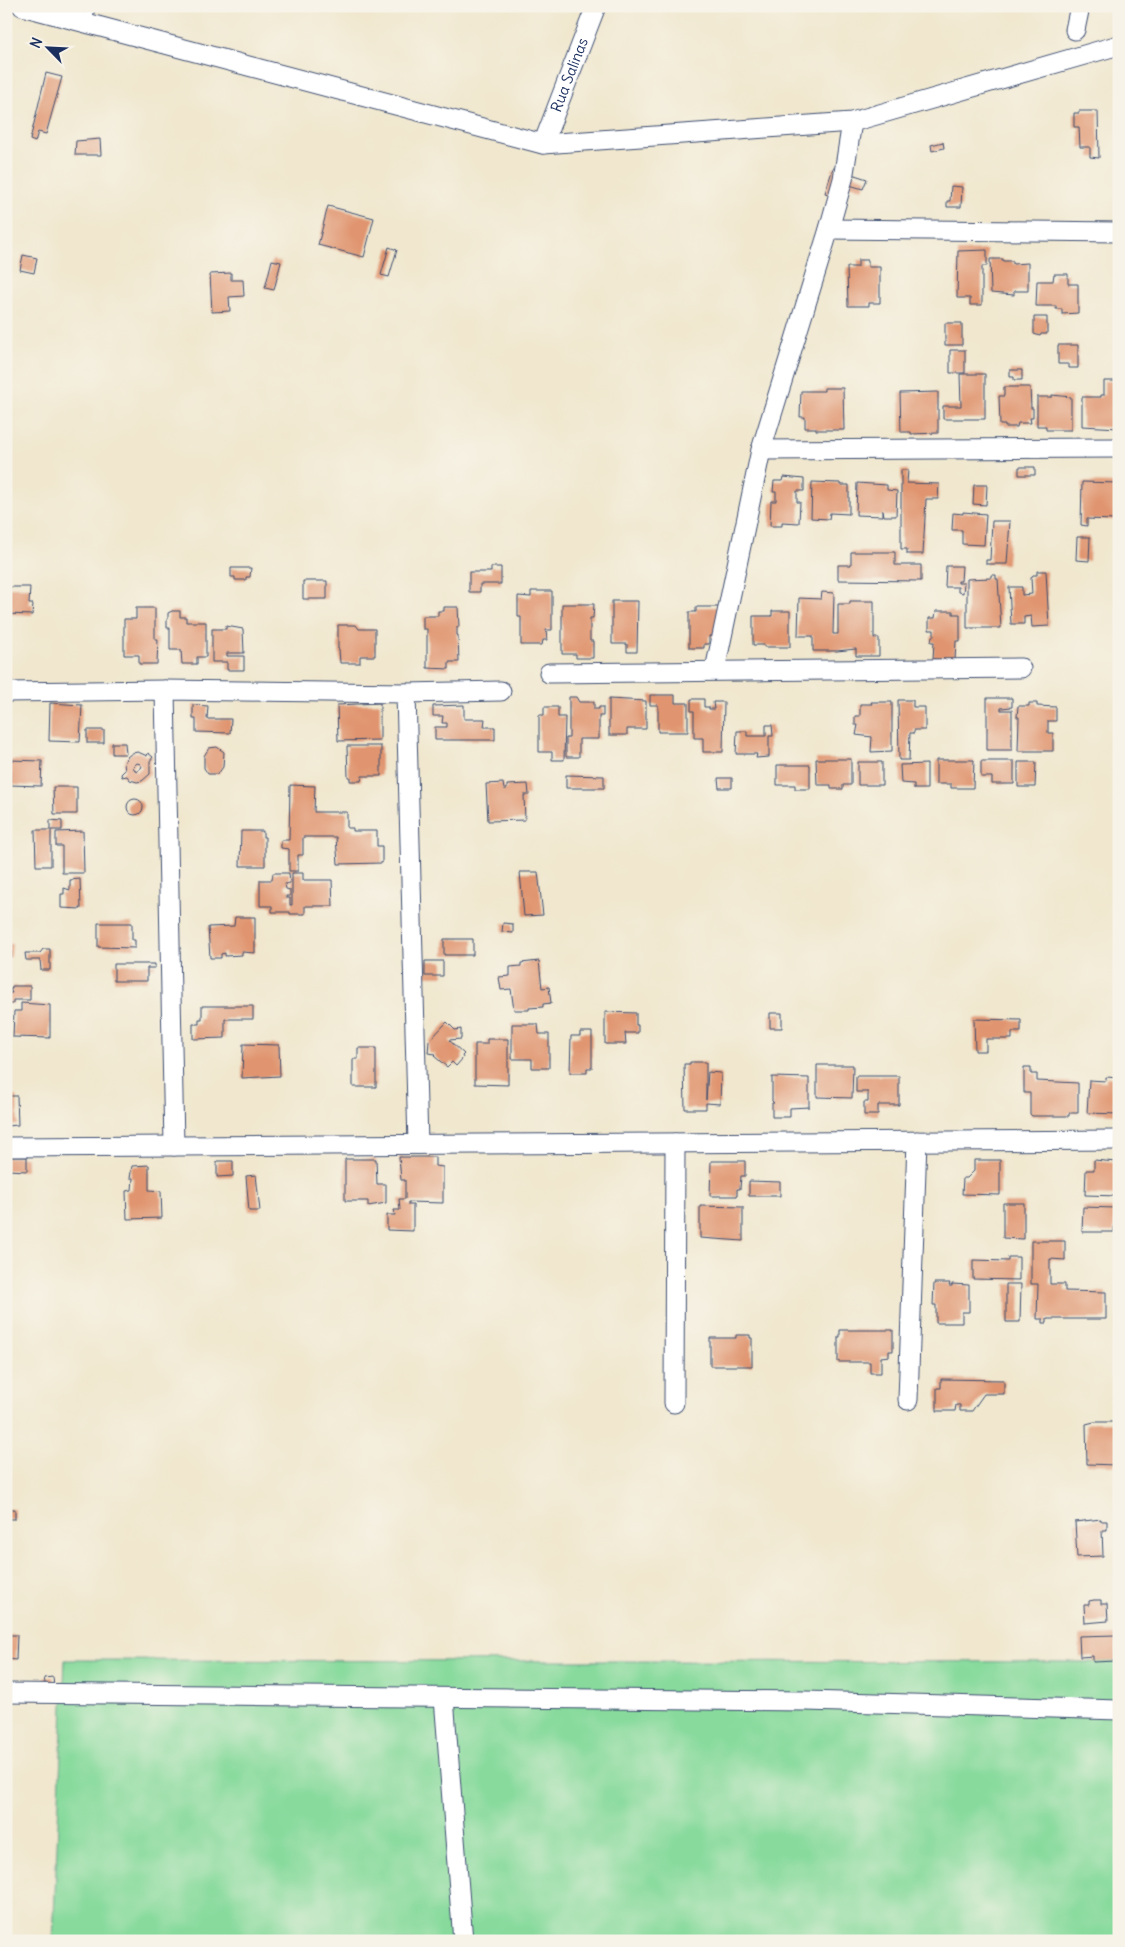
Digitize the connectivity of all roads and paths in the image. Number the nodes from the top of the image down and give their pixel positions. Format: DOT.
graph roads {
  1 [pos="22,6"];
  2 [pos="596,6"];
  3 [pos="1080,6"];
  4 [pos="88,15"];
  5 [pos="1075,30"];
  6 [pos="1119,46"];
  7 [pos="852,122"];
  8 [pos="543,144"];
  9 [pos="829,229"];
  10 [pos="1119,232"];
  11 [pos="1119,448"];
  12 [pos="761,450"];
  13 [pos="1022,668"];
  14 [pos="715,670"];
  15 [pos="549,673"];
  16 [pos="165,690"];
  17 [pos="500,691"];
  18 [pos="6,692"];
  19 [pos="406,693"];
  20 [pos="1119,1140"];
  21 [pos="917,1141"];
  22 [pos="675,1143"];
  23 [pos="418,1144"];
  24 [pos="174,1146"];
  25 [pos="6,1147"];
  26 [pos="908,1400"];
  27 [pos="674,1403"];
  28 [pos="6,1693"];
  29 [pos="444,1698"];
  30 [pos="1119,1710"];
  31 [pos="463,1941"];
  1 -- 4 [label="street"];
  2 -- 8 [label="street, Rua Salinas"];
  3 -- 5 [label="street"];
  4 -- 8 [label="street"];
  6 -- 7 [label="street"];
  7 -- 8 [label="street"];
  7 -- 9 [label="street"];
  9 -- 10 [label="street"];
  9 -- 12 [label="street"];
  11 -- 12 [label="street"];
  12 -- 14 [label="street"];
  13 -- 14 [label="street"];
  14 -- 15 [label="street"];
  16 -- 18 [label="street"];
  16 -- 19 [label="street"];
  16 -- 24 [label="street"];
  17 -- 19 [label="street"];
  19 -- 23 [label="street"];
  20 -- 21 [label="street"];
  21 -- 22 [label="street"];
  21 -- 26 [label="street"];
  22 -- 23 [label="street"];
  22 -- 27 [label="street"];
  23 -- 24 [label="street"];
  24 -- 25 [label="street"];
  28 -- 29 [label="street"];
  29 -- 30 [label="street"];
  29 -- 31 [label="street"];
}
